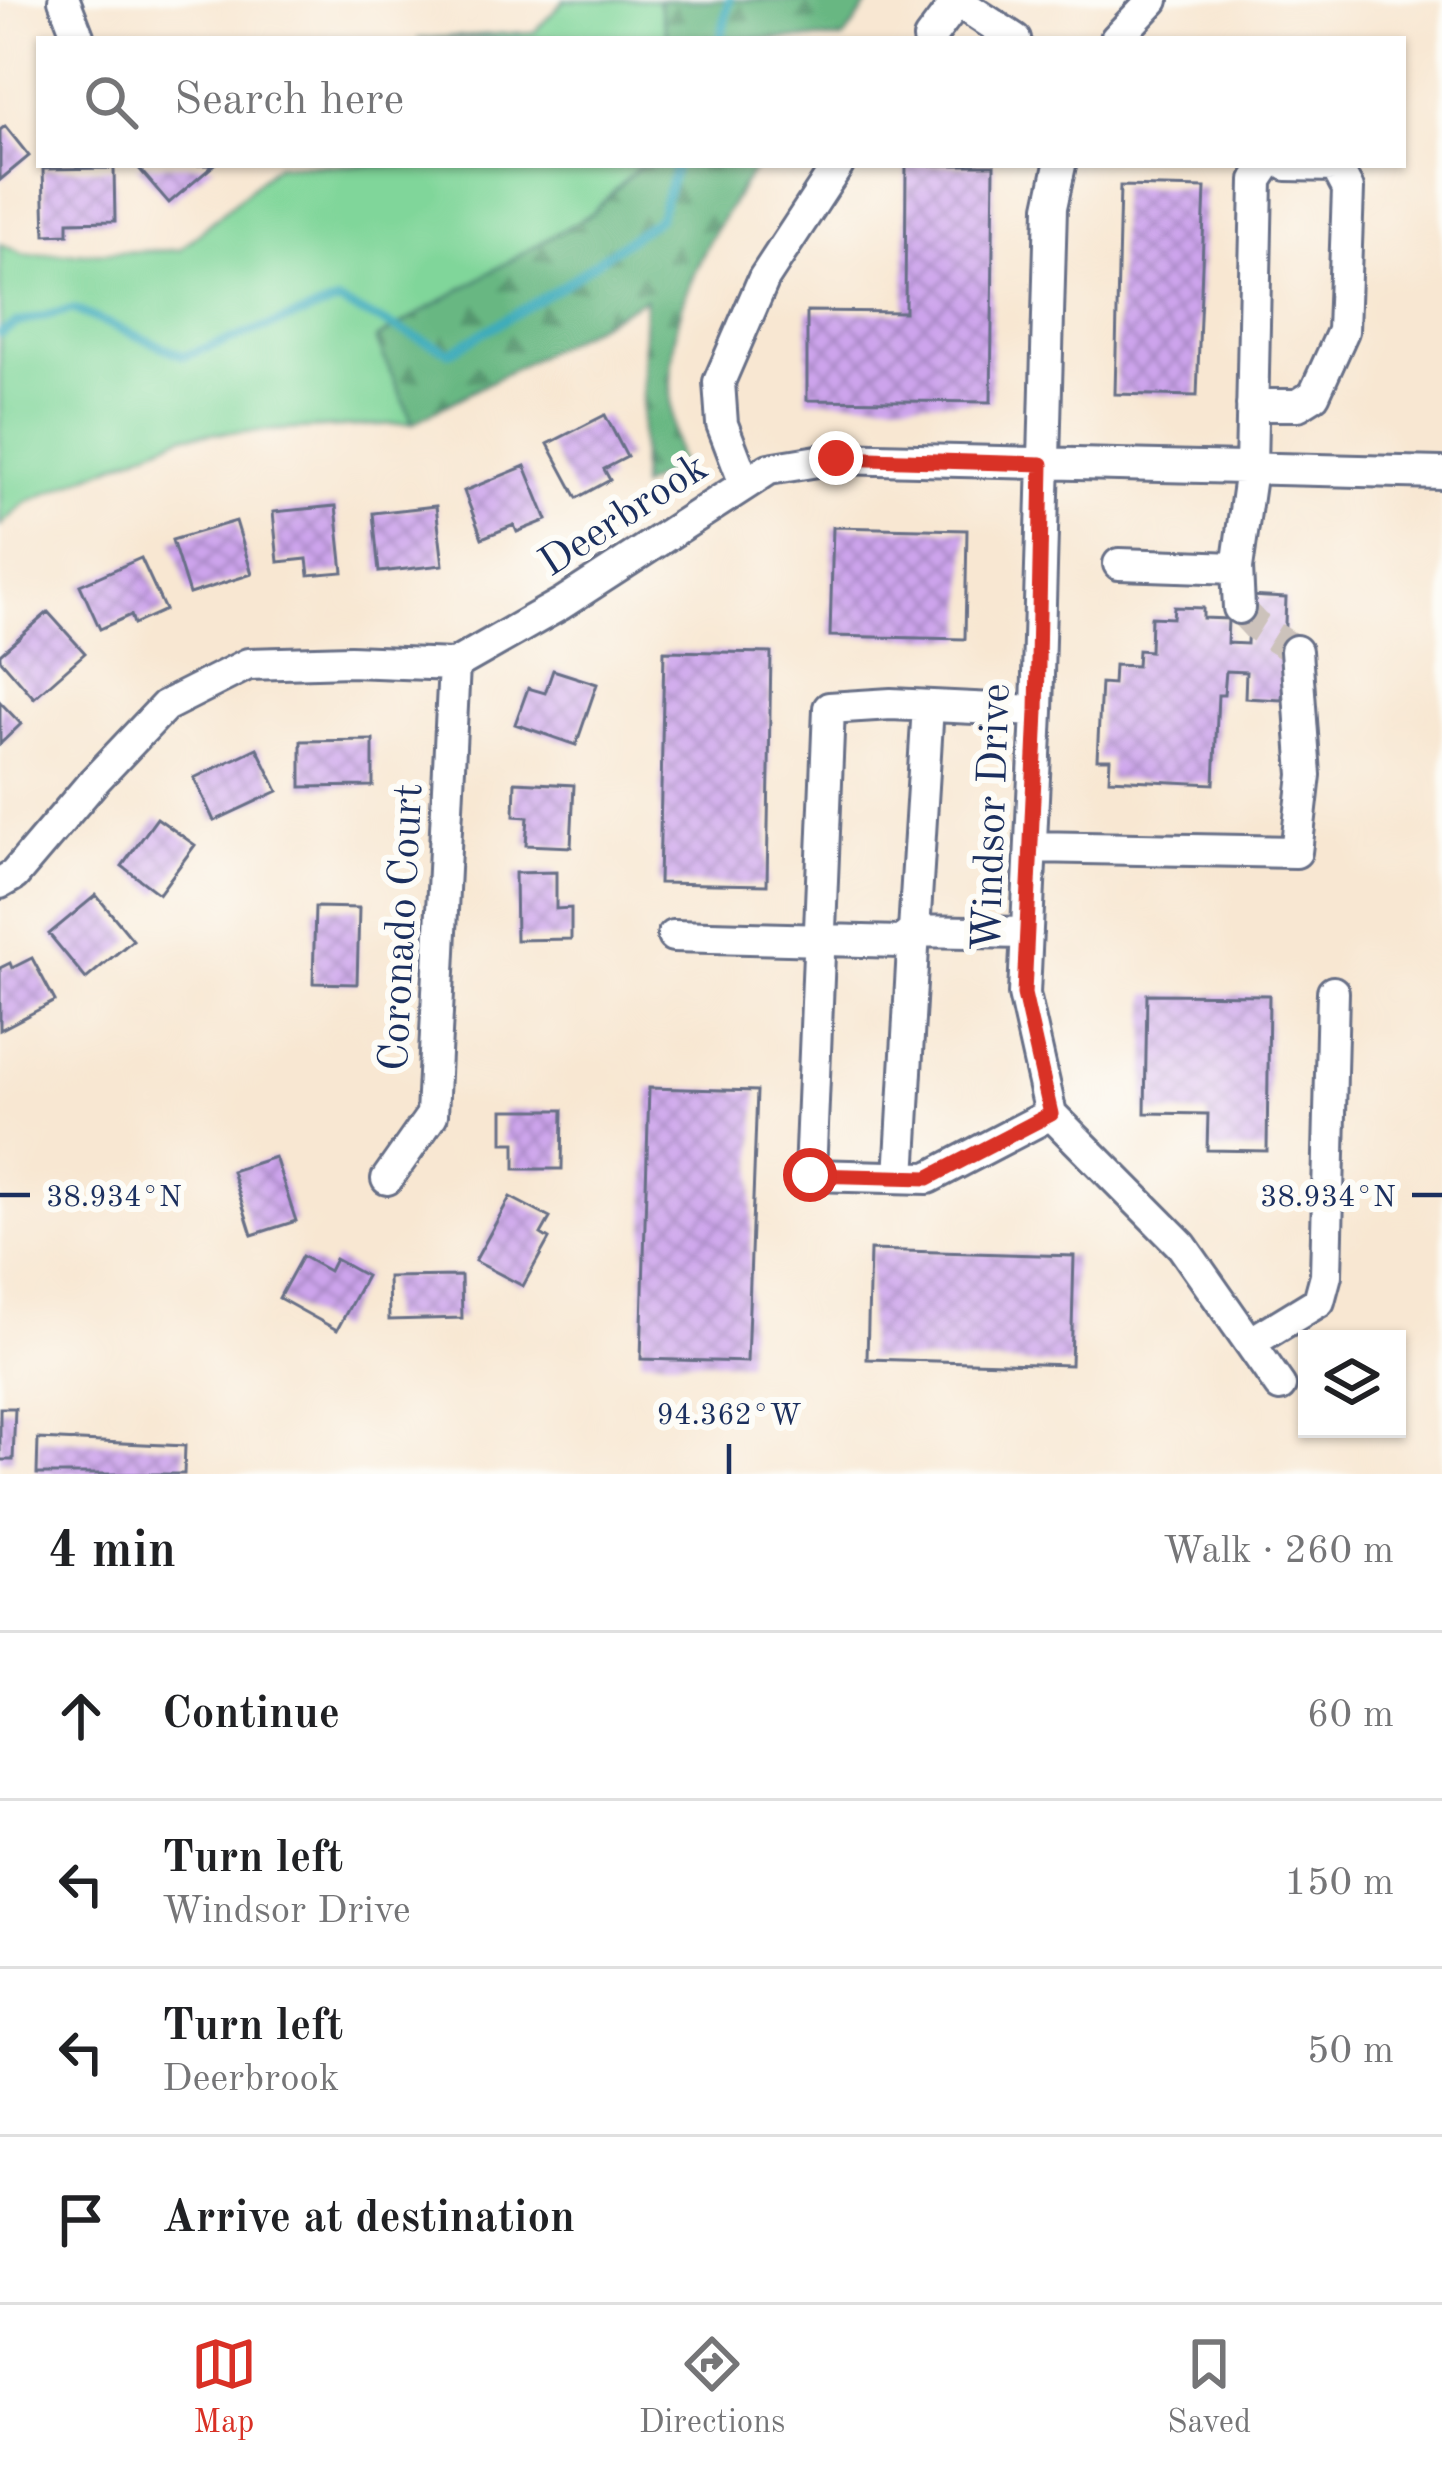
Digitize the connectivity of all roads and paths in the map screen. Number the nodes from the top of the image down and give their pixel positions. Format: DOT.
graph roads {
  1 [pos="64,0"];
  2 [pos="957,0"];
  3 [pos="1153,0"];
  4 [pos="78,36"];
  5 [pos="931,36"];
  6 [pos="1011,36"];
  7 [pos="1119,36"];
  8 [pos="836,168"];
  9 [pos="1059,168"];
  10 [pos="1265,168"];
  11 [pos="1337,168"];
  12 [pos="1252,405"];
  13 [pos="1042,464"];
  14 [pos="1251,469"];
  15 [pos="1442,473"];
  16 [pos="745,484"];
  17 [pos="1119,563"];
  18 [pos="1237,568"];
  19 [pos="1239,608"];
  20 [pos="1296,651"];
  21 [pos="454,665"];
  22 [pos="928,706"];
  23 [pos="1037,711"];
  24 [pos="1031,847"];
  25 [pos="0,883"];
  26 [pos="914,931"];
  27 [pos="1027,933"];
  28 [pos="673,936"];
  29 [pos="819,942"];
  30 [pos="1333,992"];
  31 [pos="1051,1114"];
  32 [pos="900,1177"];
  33 [pos="387,1179"];
  34 [pos="1250,1343"];
  35 [pos="1280,1386"];
  1 -- 4 [label="street"];
  2 -- 5 [label="street"];
  2 -- 6 [label="street"];
  3 -- 7 [label="street"];
  8 -- 16 [label="street"];
  9 -- 13 [label="street, Windsor Drive"];
  10 -- 12 [label="street"];
  11 -- 12 [label="street"];
  12 -- 14 [label="street"];
  13 -- 14 [label="street, Deerbrook"];
  13 -- 16 [label="street, Deerbrook"];
  13 -- 23 [label="street, Windsor Drive"];
  14 -- 15 [label="street, Deerbrook"];
  14 -- 18 [label="street"];
  16 -- 21 [label="street, Deerbrook"];
  17 -- 18 [label="street"];
  18 -- 19 [label="street"];
  20 -- 24 [label="street"];
  21 -- 25 [label="street"];
  21 -- 33 [label="street, Coronado Court"];
  22 -- 23 [label="street"];
  22 -- 26 [label="street"];
  22 -- 29 [label="street"];
  23 -- 24 [label="street, Windsor Drive"];
  24 -- 27 [label="street, Windsor Drive"];
  26 -- 27 [label="street"];
  26 -- 29 [label="street"];
  26 -- 32 [label="street"];
  27 -- 31 [label="street, Windsor Drive"];
  28 -- 29 [label="street"];
  29 -- 32 [label="street"];
  30 -- 34 [label="street"];
  31 -- 32 [label="street"];
  31 -- 34 [label="street"];
  34 -- 35 [label="street"];
}
